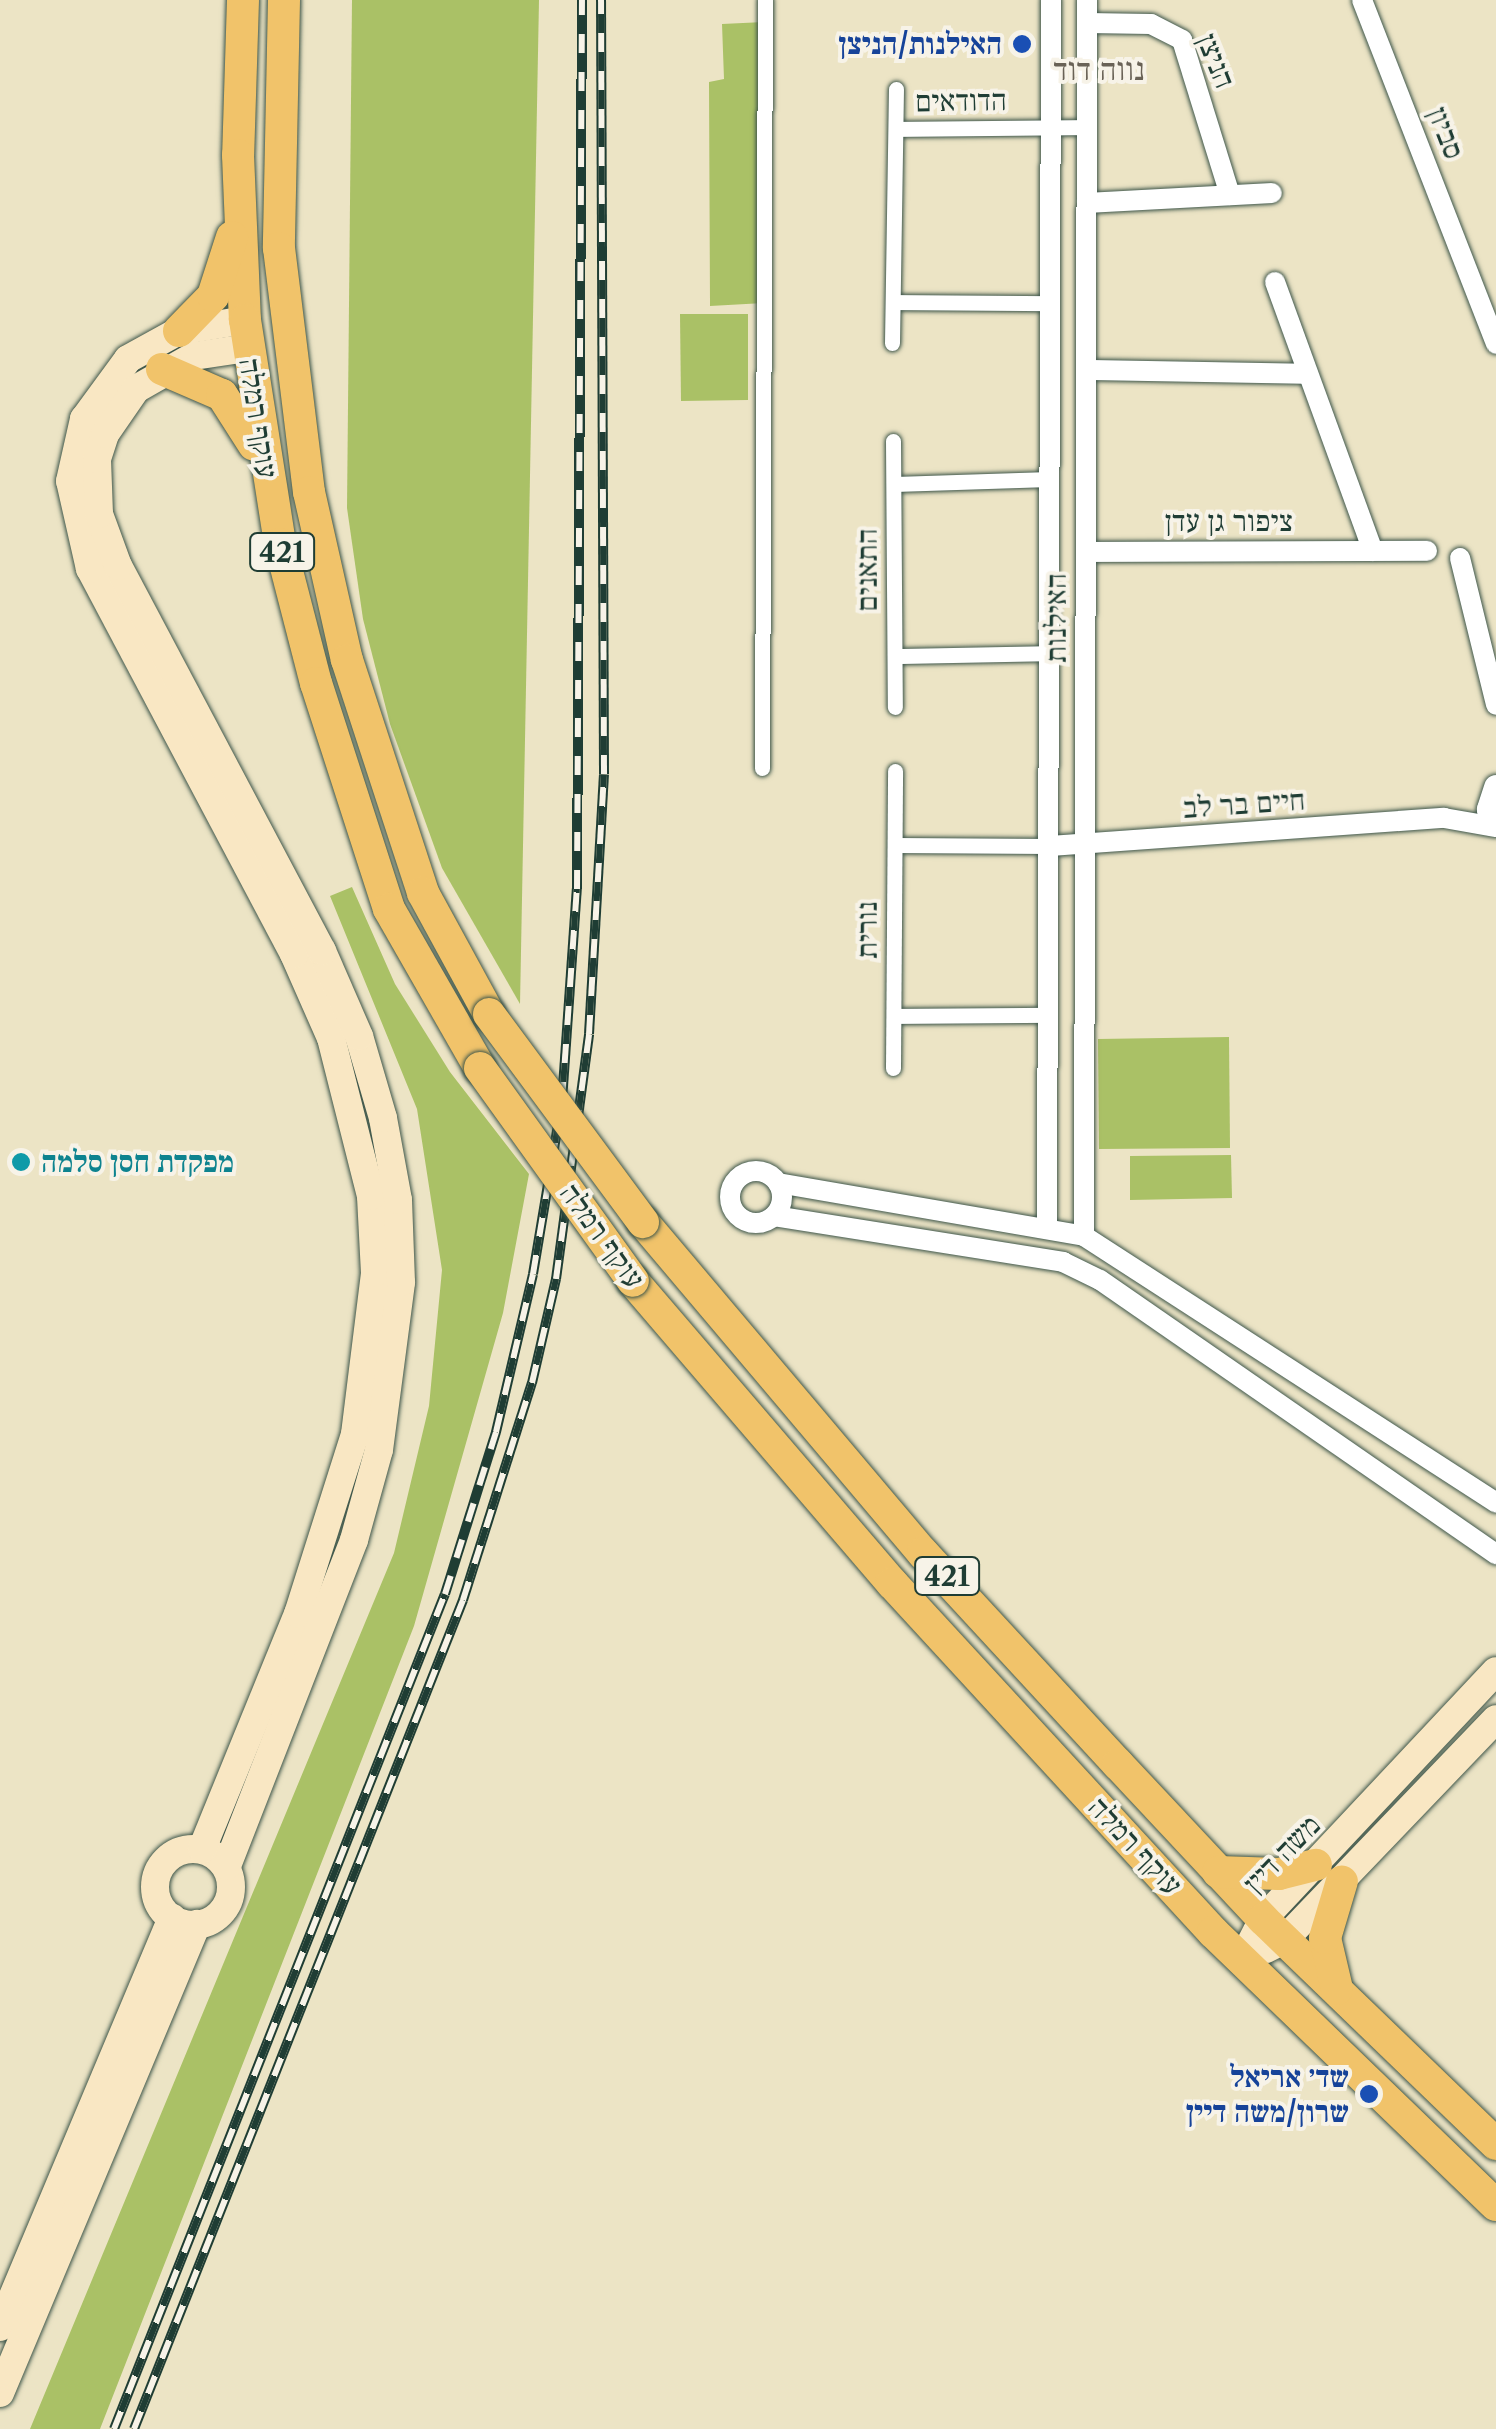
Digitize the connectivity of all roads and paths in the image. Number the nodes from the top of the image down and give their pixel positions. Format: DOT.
graph roads {
  1 [pos="244,0"];
  2 [pos="284,0"];
  3 [pos="766,0"];
  4 [pos="1051,0"];
  5 [pos="1087,0"];
  6 [pos="1362,0"];
  7 [pos="1087,23"];
  8 [pos="896,89"];
  9 [pos="1051,127"];
  10 [pos="1087,127"];
  11 [pos="896,129"];
  12 [pos="1272,192"];
  13 [pos="1230,195"];
  14 [pos="1087,204"];
  15 [pos="239,214"];
  16 [pos="1275,282"];
  17 [pos="892,302"];
  18 [pos="1050,303"];
  19 [pos="179,331"];
  20 [pos="246,334"];
  21 [pos="892,344"];
  22 [pos="1496,344"];
  23 [pos="162,369"];
  24 [pos="1087,370"];
  25 [pos="1308,374"];
  26 [pos="894,441"];
  27 [pos="266,468"];
  28 [pos="1050,479"];
  29 [pos="894,484"];
  30 [pos="1426,550"];
  31 [pos="1373,551"];
  32 [pos="1086,552"];
  33 [pos="1460,558"];
  34 [pos="1050,653"];
  35 [pos="895,656"];
  36 [pos="1496,705"];
  37 [pos="895,707"];
  38 [pos="762,768"];
  39 [pos="895,771"];
  40 [pos="1494,790"];
  41 [pos="1444,818"];
  42 [pos="1496,825"];
  43 [pos="894,844"];
  44 [pos="1050,846"];
  45 [pos="1086,846"];
  46 [pos="1085,1012"];
  47 [pos="1050,1015"];
  48 [pos="894,1016"];
  49 [pos="893,1068"];
  50 [pos="778,1183"];
  51 [pos="774,1216"];
  52 [pos="1048,1226"];
  53 [pos="1084,1236"];
  54 [pos="1496,1502"];
  55 [pos="1496,1554"];
  56 [pos="1496,1671"];
  57 [pos="1496,1719"];
  58 [pos="202,1849"];
  59 [pos="227,1866"];
  60 [pos="1218,1872"];
  61 [pos="1329,1872"];
  62 [pos="184,1921"];
  63 [pos="1274,1930"];
  64 [pos="1242,1960"];
  65 [pos="1343,1997"];
  66 [pos="1496,2144"];
  67 [pos="1496,2205"];
  68 [pos="0,2327"];
  69 [pos="0,2394"];
  1 -- 15 [label="main road, עוקף רמלה / 421"];
  2 -- 60 [label="main road, עוקף רמלה / 421, bridge"];
  3 -- 38 [label="street"];
  4 -- 9 [label="street, האילנות"];
  5 -- 7 [label="street, האילנות"];
  6 -- 22 [label="street, סביון"];
  7 -- 10 [label="street, האילנות"];
  7 -- 13 [label="street, הניצן"];
  8 -- 11 [label="street, הדודאים"];
  9 -- 10 [label="street, הדודאים"];
  9 -- 11 [label="street, הדודאים"];
  9 -- 18 [label="street, האילנות"];
  10 -- 14 [label="street, האילנות"];
  11 -- 17 [label="street, הדודאים"];
  12 -- 13 [label="street"];
  13 -- 14 [label="street"];
  14 -- 24 [label="street, האילנות"];
  15 -- 19 [label="main road"];
  15 -- 20 [label="main road, עוקף רמלה / 421"];
  16 -- 25 [label="street"];
  17 -- 18 [label="street"];
  17 -- 21 [label="street, הדודאים"];
  18 -- 28 [label="street, האילנות"];
  19 -- 20 [label="main road"];
  19 -- 58 [label="main road"];
  20 -- 23 [label="main road"];
  20 -- 27 [label="main road, עוקף רמלה / 421"];
  23 -- 27 [label="main road"];
  23 -- 59 [label="main road"];
  24 -- 25 [label="street"];
  24 -- 32 [label="street, האילנות"];
  25 -- 31 [label="street"];
  26 -- 29 [label="street, התאנים"];
  27 -- 64 [label="main road, עוקף רמלה / 421, bridge"];
  28 -- 29 [label="street"];
  28 -- 34 [label="street, האילנות"];
  29 -- 35 [label="street, התאנים"];
  30 -- 31 [label="street, ציפור גן עדן"];
  31 -- 32 [label="street, ציפור גן עדן"];
  32 -- 45 [label="street, האילנות"];
  33 -- 36 [label="street"];
  34 -- 35 [label="street"];
  34 -- 44 [label="street, האילנות"];
  35 -- 37 [label="street, התאנים"];
  39 -- 43 [label="street, נורית"];
  40 -- 41 [label="street, חיים בר לב"];
  40 -- 42 [label="street"];
  41 -- 42 [label="street, חיים בר לב"];
  41 -- 45 [label="street, חיים בר לב"];
  43 -- 44 [label="street"];
  43 -- 48 [label="street, נורית"];
  44 -- 45 [label="street, חיים בר לב"];
  44 -- 47 [label="street, האילנות"];
  45 -- 46 [label="street, האילנות"];
  46 -- 47 [label="street"];
  46 -- 53 [label="street, האילנות"];
  47 -- 48 [label="street"];
  47 -- 52 [label="street, האילנות"];
  48 -- 49 [label="street, נורית"];
  50 -- 51 [label="street"];
  50 -- 51 [label="street"];
  50 -- 52 [label="street"];
  51 -- 55 [label="street"];
  52 -- 53 [label="street"];
  53 -- 54 [label="street"];
  56 -- 61 [label="main road, משה דיין"];
  57 -- 61 [label="main road, משה דיין"];
  58 -- 59 [label="main road"];
  58 -- 62 [label="main road"];
  59 -- 62 [label="main road"];
  60 -- 61 [label="main road"];
  60 -- 63 [label="main road, עוקף רמלה / 421"];
  61 -- 63 [label="main road, משה דיין"];
  61 -- 65 [label="main road"];
  62 -- 68 [label="main road"];
  62 -- 69 [label="main road"];
  63 -- 64 [label="main road, משה דיין"];
  63 -- 65 [label="main road, עוקף רמלה / 421"];
  64 -- 67 [label="main road, עוקף רמלה / 421"];
  65 -- 66 [label="main road, עוקף רמלה / 421"];
}
